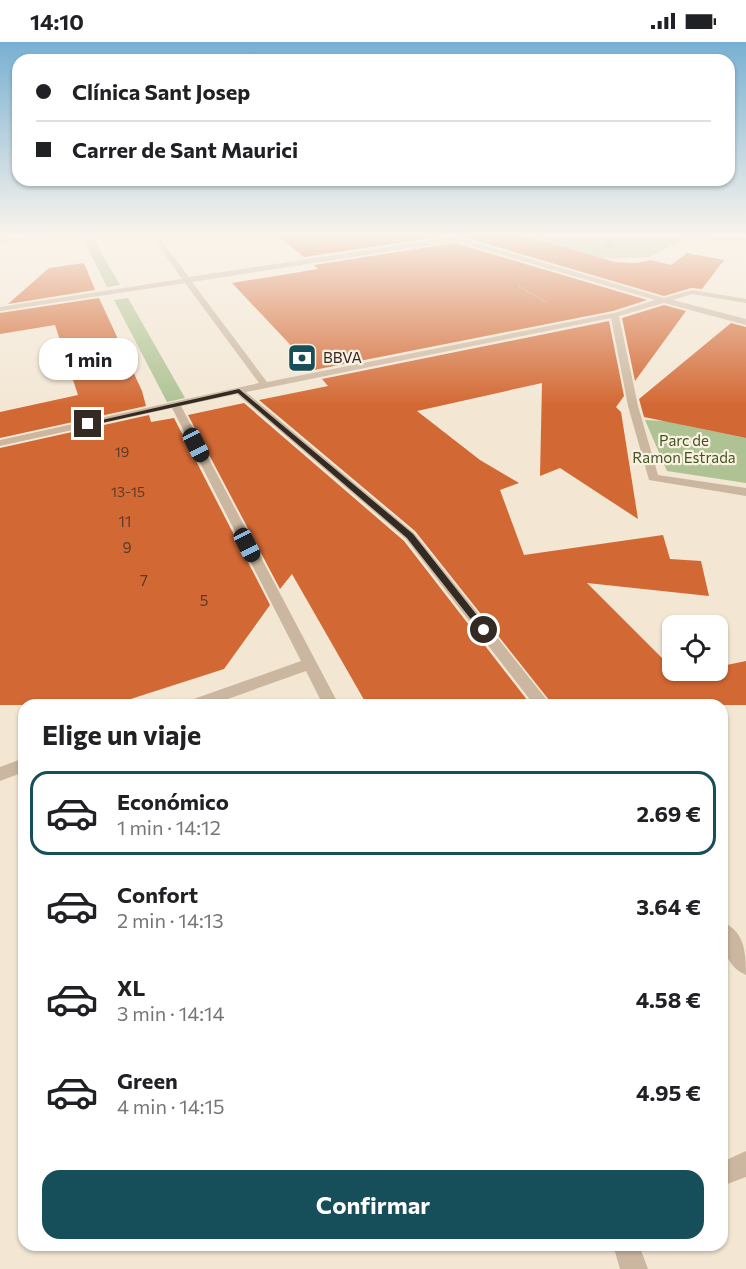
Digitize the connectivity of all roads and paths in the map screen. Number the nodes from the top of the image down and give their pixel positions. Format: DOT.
graph roads {
  1 [pos="111,292"];
  2 [pos="195,292"];
  3 [pos="636,292"];
  4 [pos="691,292"];
  5 [pos="694,292"];
  6 [pos="666,301"];
  7 [pos="746,301"];
  8 [pos="0,309"];
  9 [pos="615,315"];
  10 [pos="746,322"];
  11 [pos="265,385"];
  12 [pos="239,391"];
  13 [pos="175,405"];
  14 [pos="0,443"];
  15 [pos="746,492"];
  16 [pos="309,664"];
  17 [pos="211,699"];
  18 [pos="328,699"];
  19 [pos="538,699"];
  20 [pos="18,767"];
  21 [pos="0,774"];
  22 [pos="728,940"];
  23 [pos="746,964"];
  24 [pos="746,1164"];
  25 [pos="728,1172"];
  26 [pos="628,1251"];
  27 [pos="634,1269"];
  1 -- 8 [label="street"];
  2 -- 11 [label="street"];
  3 -- 6 [label="street"];
  4 -- 6 [label="street"];
  5 -- 7 [label="street"];
  6 -- 9 [label="street"];
  6 -- 10 [label="street"];
  9 -- 11 [label="street"];
  9 -- 15 [label="street"];
  11 -- 12 [label="street"];
  12 -- 13 [label="street"];
  12 -- 19 [label="street"];
  13 -- 14 [label="street"];
  13 -- 16 [label="street"];
  16 -- 17 [label="street"];
  16 -- 18 [label="street"];
  20 -- 21 [label="street"];
  22 -- 23 [label="street"];
  24 -- 25 [label="street"];
  26 -- 27 [label="street"];
}
